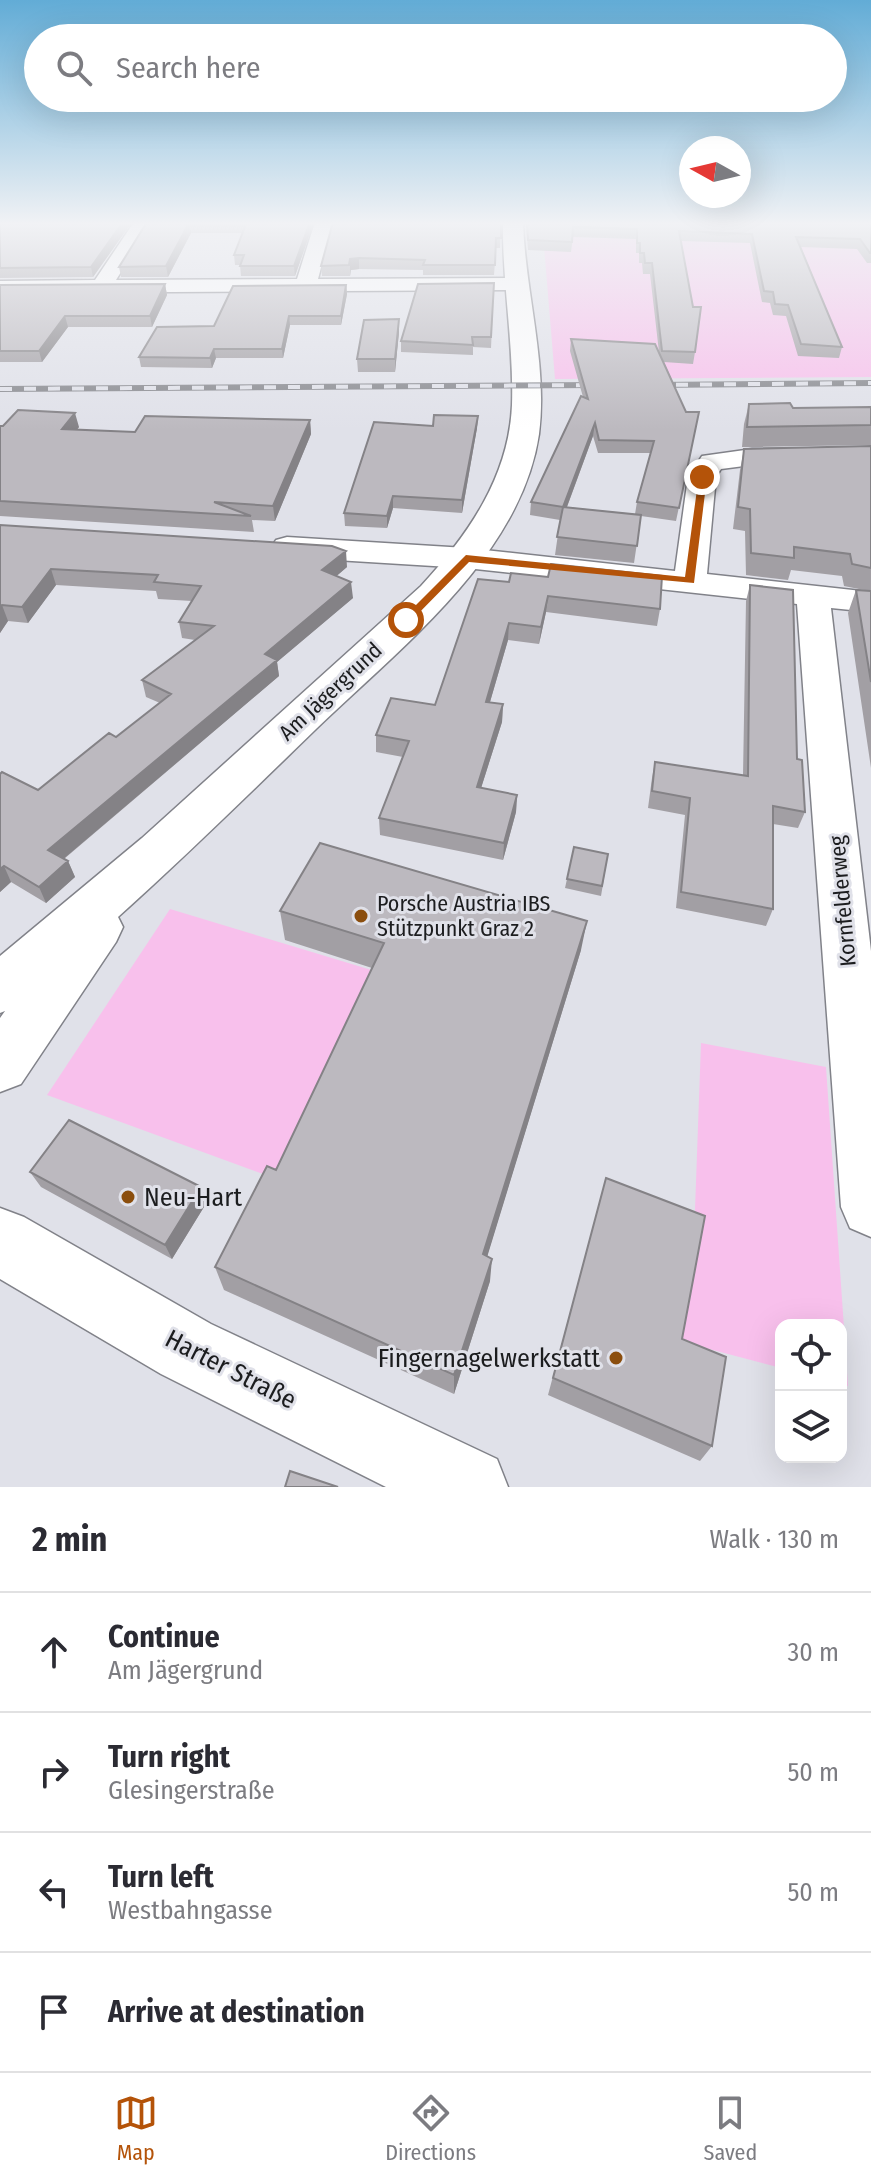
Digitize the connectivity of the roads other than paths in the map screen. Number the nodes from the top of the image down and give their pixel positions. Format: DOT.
graph roads {
  1 [pos="516,291"];
  2 [pos="871,456"];
  3 [pos="264,545"];
  4 [pos="466,558"];
  5 [pos="690,581"];
  6 [pos="813,596"];
  7 [pos="871,602"];
  8 [pos="159,851"];
  9 [pos="0,989"];
  10 [pos="0,1065"];
  11 [pos="871,1207"];
  12 [pos="0,1241"];
  13 [pos="469,1487"];
  1 -- 4 [label="main road, Am Jägergrund"];
  2 -- 5 [label="street"];
  3 -- 4 [label="street"];
  4 -- 5 [label="street"];
  4 -- 8 [label="main road, Am Jägergrund"];
  5 -- 6 [label="street"];
  6 -- 7 [label="street"];
  6 -- 11 [label="street, Kornfelderweg"];
  8 -- 9 [label="main road, Am Jägergrund"];
  8 -- 10 [label="main road, Am Jägergrund"];
  12 -- 13 [label="main road, Harter Straße"];
}
